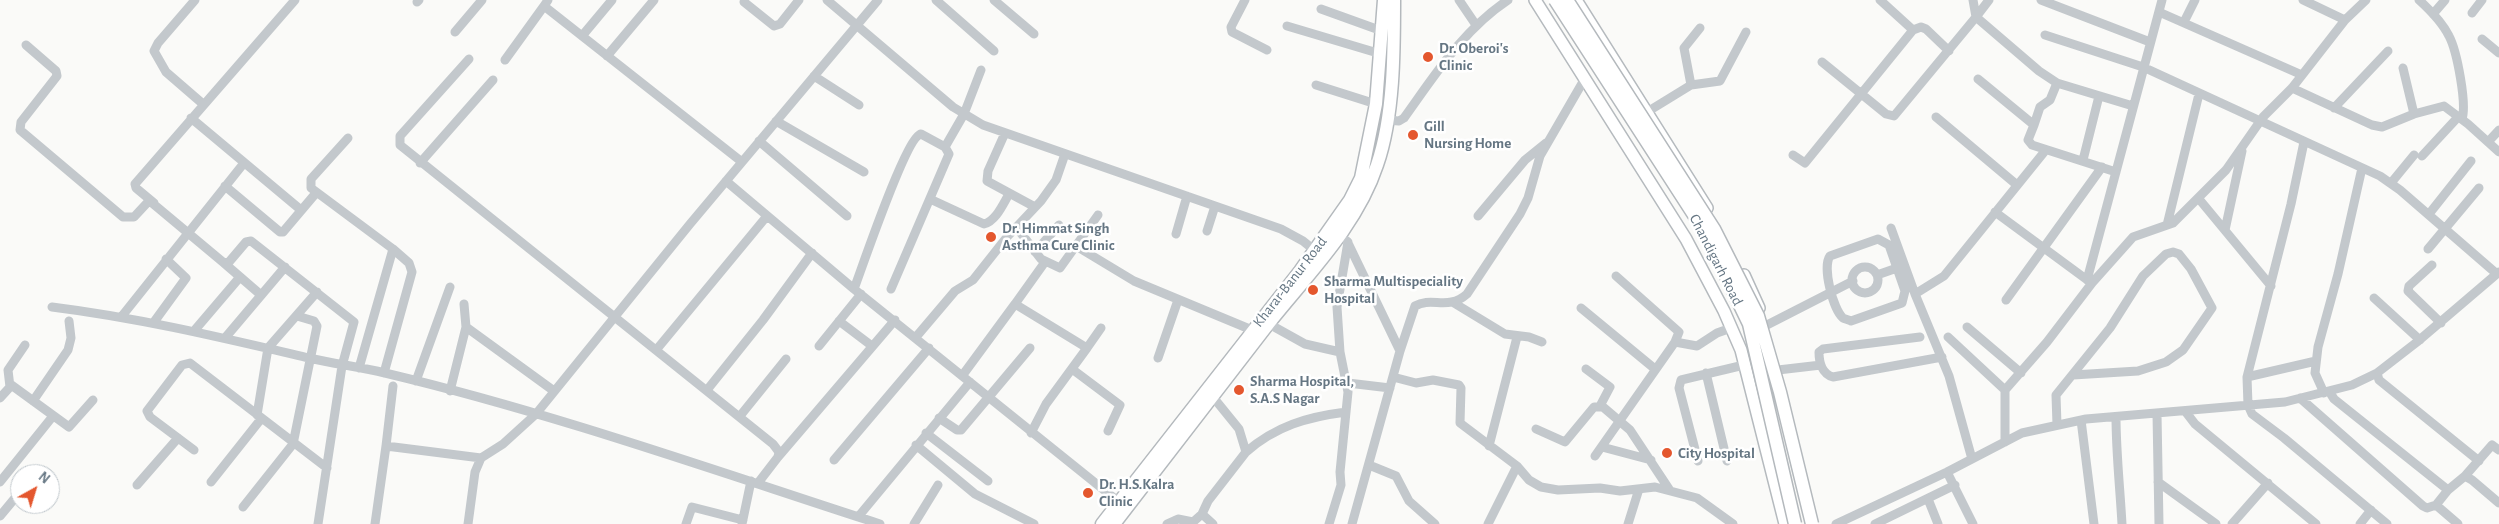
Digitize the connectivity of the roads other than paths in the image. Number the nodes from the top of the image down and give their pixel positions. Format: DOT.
graph roads {
  1 [pos="195,0"];
  2 [pos="295,0"];
  3 [pos="482,0"];
  4 [pos="612,0"];
  5 [pos="654,0"];
  6 [pos="799,0"];
  7 [pos="827,0"];
  8 [pos="878,0"];
  9 [pos="936,0"];
  10 [pos="994,0"];
  11 [pos="1244,0"];
  12 [pos="1384,0"];
  13 [pos="1394,0"];
  14 [pos="1459,0"];
  15 [pos="1508,0"];
  16 [pos="1535,0"];
  17 [pos="1555,0"];
  18 [pos="1566,0"];
  19 [pos="1576,0"];
  20 [pos="1880,0"];
  21 [pos="1973,0"];
  22 [pos="1989,0"];
  23 [pos="2041,0"];
  24 [pos="2162,0"];
  25 [pos="2195,0"];
  26 [pos="2303,0"];
  27 [pos="2366,0"];
  28 [pos="2419,0"];
  29 [pos="2445,0"];
  30 [pos="2482,0"];
  31 [pos="744,2"];
  32 [pos="546,3"];
  33 [pos="1321,9"];
  34 [pos="2159,12"];
  35 [pos="2472,13"];
  36 [pos="2433,14"];
  37 [pos="1976,17"];
  38 [pos="2345,20"];
  39 [pos="2184,22"];
  40 [pos="857,25"];
  41 [pos="1476,25"];
  42 [pos="1287,26"];
  43 [pos="1700,28"];
  44 [pos="1914,30"];
  45 [pos="1382,31"];
  46 [pos="455,32"];
  47 [pos="1746,32"];
  48 [pos="1034,34"];
  49 [pos="2045,35"];
  50 [pos="582,36"];
  51 [pos="2482,39"];
  52 [pos="2150,42"];
  53 [pos="26,46"];
  54 [pos="1267,50"];
  55 [pos="994,51"];
  56 [pos="1949,51"];
  57 [pos="2388,52"];
  58 [pos="2499,53"];
  59 [pos="1381,54"];
  60 [pos="607,56"];
  61 [pos="469,60"];
  62 [pos="505,60"];
  63 [pos="1615,62"];
  64 [pos="1822,62"];
  65 [pos="2143,67"];
  66 [pos="2403,68"];
  67 [pos="982,70"];
  68 [pos="2302,75"];
  69 [pos="814,76"];
  70 [pos="1978,79"];
  71 [pos="493,80"];
  72 [pos="1584,80"];
  73 [pos="2057,83"];
  74 [pos="1316,85"];
  75 [pos="1691,85"];
  76 [pos="2292,88"];
  77 [pos="1862,94"];
  78 [pos="2199,94"];
  79 [pos="2098,96"];
  80 [pos="202,104"];
  81 [pos="1376,104"];
  82 [pos="860,105"];
  83 [pos="2133,106"];
  84 [pos="2334,108"];
  85 [pos="1647,112"];
  86 [pos="964,114"];
  87 [pos="2414,114"];
  88 [pos="1936,117"];
  89 [pos="191,118"];
  90 [pos="2460,118"];
  91 [pos="1387,120"];
  92 [pos="776,121"];
  93 [pos="2260,121"];
  94 [pos="2034,125"];
  95 [pos="2499,130"];
  96 [pos="1005,133"];
  97 [pos="348,138"];
  98 [pos="1548,141"];
  99 [pos="759,142"];
  100 [pos="2304,142"];
  101 [pos="2488,142"];
  102 [pos="2243,146"];
  103 [pos="945,147"];
  104 [pos="2046,151"];
  105 [pos="2499,152"];
  106 [pos="1065,154"];
  107 [pos="1793,155"];
  108 [pos="2083,160"];
  109 [pos="2471,161"];
  110 [pos="742,162"];
  111 [pos="244,163"];
  112 [pos="420,163"];
  113 [pos="2102,166"];
  114 [pos="2362,168"];
  115 [pos="864,172"];
  116 [pos="2116,172"];
  117 [pos="726,181"];
  118 [pos="2391,183"];
  119 [pos="225,186"];
  120 [pos="2017,186"];
  121 [pos="2479,188"];
  122 [pos="316,193"];
  123 [pos="1009,194"];
  124 [pos="1187,196"];
  125 [pos="2199,198"];
  126 [pos="930,200"];
  127 [pos="154,203"];
  128 [pos="1215,206"];
  129 [pos="1035,207"];
  130 [pos="301,210"];
  131 [pos="1995,212"];
  132 [pos="2428,214"];
  133 [pos="1098,215"];
  134 [pos="767,216"];
  135 [pos="847,216"];
  136 [pos="1478,216"];
  137 [pos="1059,225"];
  138 [pos="2167,225"];
  139 [pos="1017,228"];
  140 [pos="1891,228"];
  141 [pos="2444,228"];
  142 [pos="2225,230"];
  143 [pos="1207,231"];
  144 [pos="187,232"];
  145 [pos="1341,233"];
  146 [pos="1176,234"];
  147 [pos="1076,246"];
  148 [pos="2042,247"];
  149 [pos="393,249"];
  150 [pos="2428,249"];
  151 [pos="1035,252"];
  152 [pos="812,254"];
  153 [pos="1319,254"];
  154 [pos="166,259"];
  155 [pos="1045,262"];
  156 [pos="224,263"];
  157 [pos="2432,266"];
  158 [pos="285,267"];
  159 [pos="1897,268"];
  160 [pos="2498,273"];
  161 [pos="1877,275"];
  162 [pos="1616,276"];
  163 [pos="240,277"];
  164 [pos="1853,281"];
  165 [pos="2090,281"];
  166 [pos="2271,286"];
  167 [pos="450,287"];
  168 [pos="891,289"];
  169 [pos="1831,291"];
  170 [pos="317,292"];
  171 [pos="857,292"];
  172 [pos="1915,294"];
  173 [pos="261,295"];
  174 [pos="2374,298"];
  175 [pos="1178,300"];
  176 [pos="2006,300"];
  177 [pos="1454,303"];
  178 [pos="464,304"];
  179 [pos="1016,304"];
  180 [pos="52,307"];
  181 [pos="1581,308"];
  182 [pos="122,316"];
  183 [pos="297,316"];
  184 [pos="615,317"];
  185 [pos="894,320"];
  186 [pos="69,321"];
  187 [pos="839,321"];
  188 [pos="154,322"];
  189 [pos="2441,322"];
  190 [pos="1269,324"];
  191 [pos="1765,326"];
  192 [pos="466,327"];
  193 [pos="1968,327"];
  194 [pos="1101,328"];
  195 [pos="1731,328"];
  196 [pos="194,330"];
  197 [pos="1252,330"];
  198 [pos="916,337"];
  199 [pos="1517,337"];
  200 [pos="1920,337"];
  201 [pos="225,338"];
  202 [pos="1948,338"];
  203 [pos="2420,340"];
  204 [pos="1542,342"];
  205 [pos="1675,342"];
  206 [pos="25,345"];
  207 [pos="818,346"];
  208 [pos="872,346"];
  209 [pos="268,348"];
  210 [pos="929,348"];
  211 [pos="1030,348"];
  212 [pos="1087,348"];
  213 [pos="657,349"];
  214 [pos="1400,350"];
  215 [pos="1340,352"];
  216 [pos="1942,357"];
  217 [pos="309,358"];
  218 [pos="1158,358"];
  219 [pos="786,359"];
  220 [pos="2316,361"];
  221 [pos="1744,365"];
  222 [pos="1821,365"];
  223 [pos="342,366"];
  224 [pos="359,368"];
  225 [pos="1072,369"];
  226 [pos="1586,369"];
  227 [pos="1655,370"];
  228 [pos="1778,370"];
  229 [pos="384,373"];
  230 [pos="2021,373"];
  231 [pos="2377,373"];
  232 [pos="1706,374"];
  233 [pos="2073,375"];
  234 [pos="1393,376"];
  235 [pos="2247,377"];
  236 [pos="966,379"];
  237 [pos="416,381"];
  238 [pos="1348,383"];
  239 [pos="10,384"];
  240 [pos="392,386"];
  241 [pos="1390,388"];
  242 [pos="707,390"];
  243 [pos="2005,390"];
  244 [pos="450,391"];
  245 [pos="554,391"];
  246 [pos="2327,392"];
  247 [pos="1213,396"];
  248 [pos="0,398"];
  249 [pos="989,398"];
  250 [pos="2300,398"];
  251 [pos="93,400"];
  252 [pos="33,402"];
  253 [pos="2248,405"];
  254 [pos="1600,406"];
  255 [pos="2186,411"];
  256 [pos="1346,412"];
  257 [pos="536,414"];
  258 [pos="2157,414"];
  259 [pos="53,416"];
  260 [pos="740,416"];
  261 [pos="2116,416"];
  262 [pos="259,417"];
  263 [pos="939,418"];
  264 [pos="2081,420"];
  265 [pos="1621,421"];
  266 [pos="2057,425"];
  267 [pos="1536,429"];
  268 [pos="1108,431"];
  269 [pos="926,433"];
  270 [pos="1031,433"];
  271 [pos="178,438"];
  272 [pos="2005,442"];
  273 [pos="293,444"];
  274 [pos="916,445"];
  275 [pos="386,446"];
  276 [pos="1489,446"];
  277 [pos="1602,447"];
  278 [pos="194,450"];
  279 [pos="2499,450"];
  280 [pos="1246,452"];
  281 [pos="1595,456"];
  282 [pos="778,457"];
  283 [pos="480,458"];
  284 [pos="1972,459"];
  285 [pos="834,460"];
  286 [pos="1651,460"];
  287 [pos="1698,461"];
  288 [pos="1727,461"];
  289 [pos="2479,461"];
  290 [pos="1369,465"];
  291 [pos="1517,466"];
  292 [pos="327,468"];
  293 [pos="1947,472"];
  294 [pos="2465,476"];
  295 [pos="988,481"];
  296 [pos="0,482"];
  297 [pos="211,482"];
  298 [pos="754,482"];
  299 [pos="2158,482"];
  300 [pos="2268,483"];
  301 [pos="137,484"];
  302 [pos="938,485"];
  303 [pos="1955,485"];
  304 [pos="1639,489"];
  305 [pos="1669,489"];
  306 [pos="2448,490"];
  307 [pos="1928,499"];
  308 [pos="1119,502"];
  309 [pos="2499,503"];
  310 [pos="10,504"];
  311 [pos="2436,505"];
  312 [pos="243,507"];
  313 [pos="2371,510"];
  314 [pos="1202,514"];
  315 [pos="0,516"];
  316 [pos="858,517"];
  317 [pos="742,522"];
  318 [pos="1433,523"];
  319 [pos="318,524"];
  320 [pos="375,524"];
  321 [pos="468,524"];
  322 [pos="686,524"];
  323 [pos="880,524"];
  324 [pos="914,524"];
  325 [pos="1034,524"];
  326 [pos="1102,524"];
  327 [pos="1114,524"];
  328 [pos="1167,524"];
  329 [pos="1213,524"];
  330 [pos="1329,524"];
  331 [pos="1352,524"];
  332 [pos="1488,524"];
  333 [pos="1628,524"];
  334 [pos="1734,524"];
  335 [pos="1785,524"];
  336 [pos="1795,524"];
  337 [pos="1812,524"];
  338 [pos="1816,524"];
  339 [pos="1836,524"];
  340 [pos="1875,524"];
  341 [pos="1938,524"];
  342 [pos="1973,524"];
  343 [pos="2094,524"];
  344 [pos="2122,524"];
  345 [pos="2159,524"];
  346 [pos="2216,524"];
  347 [pos="2232,524"];
  348 [pos="2316,524"];
  349 [pos="2360,524"];
  350 [pos="2387,524"];
  351 [pos="2458,524"];
  1 -- 80 [label="street"];
  2 -- 80 [label="street"];
  3 -- 46 [label="street"];
  4 -- 50 [label="street"];
  5 -- 60 [label="street"];
  6 -- 31 [label="street"];
  7 -- 40 [label="street"];
  8 -- 40 [label="street"];
  9 -- 55 [label="street"];
  10 -- 48 [label="street"];
  11 -- 54 [label="street"];
  12 -- 45 [label="highway, Kharar-Banur Road"];
  13 -- 91 [label="highway"];
  14 -- 41 [label="street"];
  15 -- 41 [label="street"];
  16 -- 72 [label="main road"];
  17 -- 336 [label="highway, Chandigarh Road, bridge"];
  18 -- 337 [label="highway, bridge"];
  19 -- 63 [label="main road"];
  20 -- 44 [label="street"];
  21 -- 37 [label="street"];
  22 -- 37 [label="street"];
  23 -- 52 [label="street"];
  24 -- 34 [label="street"];
  25 -- 39 [label="street"];
  26 -- 38 [label="street"];
  27 -- 38 [label="street"];
  28 -- 36 [label="street"];
  29 -- 36 [label="street"];
  30 -- 35 [label="street"];
  32 -- 50 [label="street"];
  32 -- 62 [label="street"];
  33 -- 45 [label="street"];
  34 -- 39 [label="street"];
  34 -- 52 [label="street"];
  36 -- 90 [label="street"];
  37 -- 56 [label="street"];
  37 -- 73 [label="street"];
  38 -- 68 [label="street"];
  39 -- 68 [label="street"];
  40 -- 69 [label="street"];
  40 -- 86 [label="street"];
  41 -- 91 [label="street"];
  42 -- 59 [label="street"];
  43 -- 75 [label="street"];
  44 -- 56 [label="street"];
  44 -- 77 [label="street"];
  45 -- 59 [label="highway, Kharar-Banur Road"];
  47 -- 75 [label="street"];
  49 -- 65 [label="street"];
  50 -- 60 [label="street"];
  51 -- 58 [label="street"];
  52 -- 65 [label="street"];
  53 -- 127 [label="street"];
  56 -- 77 [label="street"];
  57 -- 84 [label="street"];
  59 -- 81 [label="highway, Kharar-Banur Road"];
  60 -- 110 [label="street"];
  61 -- 112 [label="street"];
  63 -- 72 [label="main road"];
  63 -- 85 [label="main road"];
  64 -- 77 [label="street"];
  65 -- 78 [label="street"];
  65 -- 83 [label="street"];
  66 -- 87 [label="street"];
  67 -- 86 [label="street"];
  68 -- 76 [label="street"];
  69 -- 82 [label="street"];
  69 -- 92 [label="street"];
  70 -- 94 [label="street"];
  71 -- 112 [label="street"];
  72 -- 98 [label="street"];
  72 -- 195 [label="main road"];
  73 -- 79 [label="street"];
  73 -- 94 [label="street"];
  74 -- 81 [label="street"];
  75 -- 85 [label="street"];
  76 -- 84 [label="street"];
  76 -- 93 [label="street"];
  77 -- 107 [label="street"];
  78 -- 93 [label="street"];
  78 -- 138 [label="street"];
  79 -- 83 [label="street"];
  79 -- 108 [label="street"];
  80 -- 89 [label="street"];
  81 -- 145 [label="highway, Kharar-Banur Road"];
  83 -- 116 [label="street"];
  84 -- 87 [label="street"];
  85 -- 191 [label="main road"];
  86 -- 96 [label="street"];
  86 -- 103 [label="street"];
  87 -- 90 [label="street"];
  88 -- 120 [label="street"];
  89 -- 111 [label="street"];
  89 -- 127 [label="street"];
  90 -- 101 [label="street"];
  90 -- 118 [label="street"];
  91 -- 145 [label="highway"];
  92 -- 99 [label="street"];
  92 -- 115 [label="street"];
  93 -- 100 [label="street"];
  93 -- 102 [label="street"];
  94 -- 104 [label="street"];
  95 -- 101 [label="street"];
  96 -- 106 [label="street"];
  96 -- 123 [label="street"];
  97 -- 122 [label="street"];
  98 -- 136 [label="street"];
  98 -- 177 [label="street"];
  99 -- 110 [label="street"];
  99 -- 135 [label="street"];
  100 -- 114 [label="street"];
  100 -- 166 [label="street"];
  101 -- 105 [label="street"];
  102 -- 125 [label="street"];
  102 -- 142 [label="street"];
  103 -- 126 [label="street"];
  103 -- 171 [label="street"];
  104 -- 108 [label="street"];
  104 -- 120 [label="street"];
  106 -- 124 [label="street"];
  106 -- 129 [label="street"];
  108 -- 113 [label="street"];
  109 -- 132 [label="street"];
  110 -- 117 [label="street"];
  111 -- 119 [label="street"];
  111 -- 130 [label="street"];
  112 -- 184 [label="street"];
  113 -- 116 [label="street"];
  113 -- 148 [label="street"];
  114 -- 118 [label="street"];
  114 -- 220 [label="street"];
  116 -- 165 [label="street"];
  117 -- 134 [label="street"];
  117 -- 184 [label="street"];
  118 -- 132 [label="street"];
  119 -- 130 [label="street"];
  119 -- 144 [label="street"];
  120 -- 131 [label="street"];
  121 -- 141 [label="street"];
  122 -- 130 [label="street"];
  122 -- 149 [label="street"];
  123 -- 126 [label="street"];
  123 -- 129 [label="street"];
  124 -- 128 [label="street"];
  124 -- 146 [label="street"];
  125 -- 138 [label="street"];
  125 -- 142 [label="street"];
  126 -- 168 [label="street"];
  127 -- 144 [label="street"];
  128 -- 143 [label="street"];
  128 -- 153 [label="street"];
  129 -- 139 [label="street"];
  131 -- 148 [label="street"];
  131 -- 172 [label="street"];
  132 -- 141 [label="street"];
  133 -- 147 [label="street"];
  134 -- 152 [label="street"];
  134 -- 213 [label="street"];
  137 -- 151 [label="street"];
  138 -- 165 [label="street"];
  139 -- 151 [label="street"];
  139 -- 198 [label="street"];
  140 -- 172 [label="street"];
  141 -- 150 [label="street"];
  141 -- 160 [label="street"];
  142 -- 166 [label="street"];
  144 -- 154 [label="street"];
  144 -- 156 [label="street"];
  145 -- 153 [label="highway, Kharar-Banur Road"];
  145 -- 214 [label="street"];
  145 -- 215 [label="street"];
  147 -- 155 [label="street"];
  147 -- 175 [label="street"];
  148 -- 165 [label="street"];
  148 -- 176 [label="street"];
  149 -- 224 [label="street"];
  149 -- 229 [label="street"];
  151 -- 155 [label="street"];
  152 -- 171 [label="street"];
  152 -- 242 [label="street"];
  153 -- 190 [label="highway"];
  153 -- 197 [label="highway, Kharar-Banur Road"];
  154 -- 182 [label="street"];
  154 -- 188 [label="street"];
  155 -- 179 [label="street"];
  156 -- 158 [label="street"];
  156 -- 163 [label="street"];
  157 -- 189 [label="street"];
  158 -- 170 [label="street"];
  158 -- 173 [label="street"];
  159 -- 161 [label="street"];
  159 -- 169 [label="street"];
  159 -- 169 [label="street"];
  160 -- 189 [label="street"];
  161 -- 164 [label="street"];
  161 -- 164 [label="street"];
  162 -- 205 [label="street"];
  163 -- 173 [label="street"];
  163 -- 196 [label="street"];
  164 -- 169 [label="street"];
  165 -- 230 [label="street"];
  166 -- 235 [label="street"];
  167 -- 237 [label="street"];
  169 -- 191 [label="street"];
  170 -- 183 [label="street"];
  170 -- 223 [label="street"];
  171 -- 185 [label="street"];
  171 -- 187 [label="street"];
  172 -- 216 [label="street"];
  173 -- 201 [label="street"];
  174 -- 203 [label="street"];
  175 -- 197 [label="street"];
  175 -- 218 [label="street"];
  177 -- 199 [label="street"];
  177 -- 214 [label="street"];
  178 -- 192 [label="street"];
  179 -- 212 [label="street"];
  179 -- 236 [label="street"];
  180 -- 182 [label="street"];
  181 -- 227 [label="street"];
  182 -- 188 [label="street"];
  183 -- 209 [label="street"];
  183 -- 217 [label="street"];
  184 -- 213 [label="street"];
  184 -- 245 [label="street"];
  185 -- 198 [label="street"];
  185 -- 208 [label="street"];
  186 -- 252 [label="street"];
  187 -- 207 [label="street"];
  187 -- 208 [label="street"];
  188 -- 196 [label="street"];
  189 -- 203 [label="street"];
  190 -- 215 [label="street"];
  190 -- 247 [label="highway"];
  191 -- 228 [label="main road"];
  192 -- 244 [label="street"];
  192 -- 245 [label="street"];
  193 -- 230 [label="street"];
  194 -- 212 [label="street"];
  195 -- 205 [label="street"];
  195 -- 221 [label="main road"];
  196 -- 201 [label="street"];
  197 -- 308 [label="highway, Kharar-Banur Road"];
  198 -- 210 [label="street"];
  199 -- 204 [label="street"];
  199 -- 276 [label="street"];
  200 -- 222 [label="street"];
  201 -- 209 [label="street"];
  202 -- 243 [label="street"];
  203 -- 231 [label="street"];
  205 -- 227 [label="street"];
  206 -- 239 [label="street"];
  208 -- 282 [label="street"];
  209 -- 217 [label="street"];
  209 -- 262 [label="street"];
  210 -- 236 [label="street"];
  210 -- 285 [label="street"];
  211 -- 249 [label="street"];
  212 -- 225 [label="street"];
  213 -- 242 [label="street"];
  214 -- 234 [label="street"];
  215 -- 238 [label="street"];
  216 -- 222 [label="street"];
  216 -- 284 [label="street"];
  217 -- 223 [label="street"];
  217 -- 273 [label="street"];
  219 -- 260 [label="street"];
  220 -- 235 [label="street"];
  220 -- 246 [label="street"];
  221 -- 232 [label="street"];
  221 -- 335 [label="main road"];
  222 -- 228 [label="street"];
  223 -- 224 [label="street"];
  223 -- 292 [label="street"];
  224 -- 229 [label="street"];
  225 -- 268 [label="street"];
  225 -- 270 [label="street"];
  226 -- 254 [label="street"];
  227 -- 265 [label="street"];
  228 -- 338 [label="main road"];
  229 -- 237 [label="street"];
  230 -- 243 [label="street"];
  231 -- 246 [label="street"];
  231 -- 289 [label="street"];
  232 -- 287 [label="street"];
  232 -- 288 [label="street"];
  233 -- 233 [label="street"];
  233 -- 266 [label="street"];
  234 -- 241 [label="street"];
  234 -- 276 [label="street"];
  235 -- 253 [label="street"];
  236 -- 249 [label="street"];
  236 -- 263 [label="street"];
  237 -- 244 [label="street"];
  238 -- 241 [label="street"];
  238 -- 256 [label="street"];
  239 -- 248 [label="street"];
  239 -- 252 [label="street"];
  240 -- 275 [label="street"];
  241 -- 290 [label="street"];
  242 -- 260 [label="street"];
  243 -- 272 [label="street"];
  244 -- 257 [label="street"];
  245 -- 257 [label="street"];
  246 -- 250 [label="street"];
  246 -- 306 [label="street"];
  247 -- 280 [label="street"];
  247 -- 327 [label="highway"];
  249 -- 263 [label="street"];
  249 -- 270 [label="street"];
  250 -- 253 [label="street"];
  250 -- 311 [label="street"];
  251 -- 259 [label="street"];
  252 -- 259 [label="street"];
  253 -- 255 [label="street"];
  253 -- 313 [label="street"];
  254 -- 265 [label="street"];
  254 -- 267 [label="street"];
  255 -- 258 [label="street"];
  255 -- 300 [label="street"];
  256 -- 280 [label="street"];
  256 -- 330 [label="street"];
  257 -- 283 [label="street"];
  257 -- 298 [label="street"];
  258 -- 261 [label="street"];
  258 -- 299 [label="street"];
  259 -- 296 [label="street"];
  260 -- 282 [label="street"];
  261 -- 264 [label="street"];
  261 -- 344 [label="street"];
  262 -- 271 [label="street"];
  262 -- 273 [label="street"];
  262 -- 297 [label="street"];
  263 -- 269 [label="street"];
  264 -- 266 [label="street"];
  264 -- 343 [label="street"];
  265 -- 277 [label="street"];
  265 -- 286 [label="street"];
  266 -- 272 [label="street"];
  269 -- 274 [label="street"];
  269 -- 295 [label="street"];
  270 -- 308 [label="street"];
  271 -- 278 [label="street"];
  271 -- 301 [label="street"];
  272 -- 284 [label="street"];
  273 -- 292 [label="street"];
  273 -- 312 [label="street"];
  274 -- 316 [label="street"];
  274 -- 325 [label="street"];
  275 -- 283 [label="street"];
  275 -- 320 [label="street"];
  276 -- 291 [label="street"];
  277 -- 281 [label="street"];
  277 -- 286 [label="street"];
  279 -- 289 [label="street"];
  280 -- 314 [label="street"];
  282 -- 298 [label="street"];
  283 -- 321 [label="street"];
  284 -- 293 [label="street"];
  286 -- 305 [label="street"];
  289 -- 294 [label="street"];
  290 -- 318 [label="street"];
  290 -- 331 [label="street"];
  291 -- 304 [label="street"];
  291 -- 332 [label="street"];
  292 -- 319 [label="street"];
  293 -- 303 [label="street"];
  293 -- 339 [label="street"];
  294 -- 306 [label="street"];
  294 -- 309 [label="street"];
  298 -- 316 [label="street"];
  298 -- 317 [label="street"];
  299 -- 345 [label="street"];
  299 -- 346 [label="street"];
  300 -- 347 [label="street"];
  300 -- 348 [label="street"];
  302 -- 324 [label="street"];
  303 -- 307 [label="street"];
  303 -- 342 [label="street"];
  304 -- 305 [label="street"];
  304 -- 333 [label="street"];
  305 -- 334 [label="street"];
  306 -- 311 [label="street"];
  307 -- 340 [label="street"];
  307 -- 341 [label="street"];
  308 -- 326 [label="highway, Kharar-Banur Road"];
  310 -- 315 [label="street"];
  311 -- 351 [label="street"];
  313 -- 349 [label="street"];
  313 -- 350 [label="street"];
  314 -- 328 [label="street"];
  314 -- 329 [label="street"];
  316 -- 323 [label="street"];
  317 -- 322 [label="street"];
}
